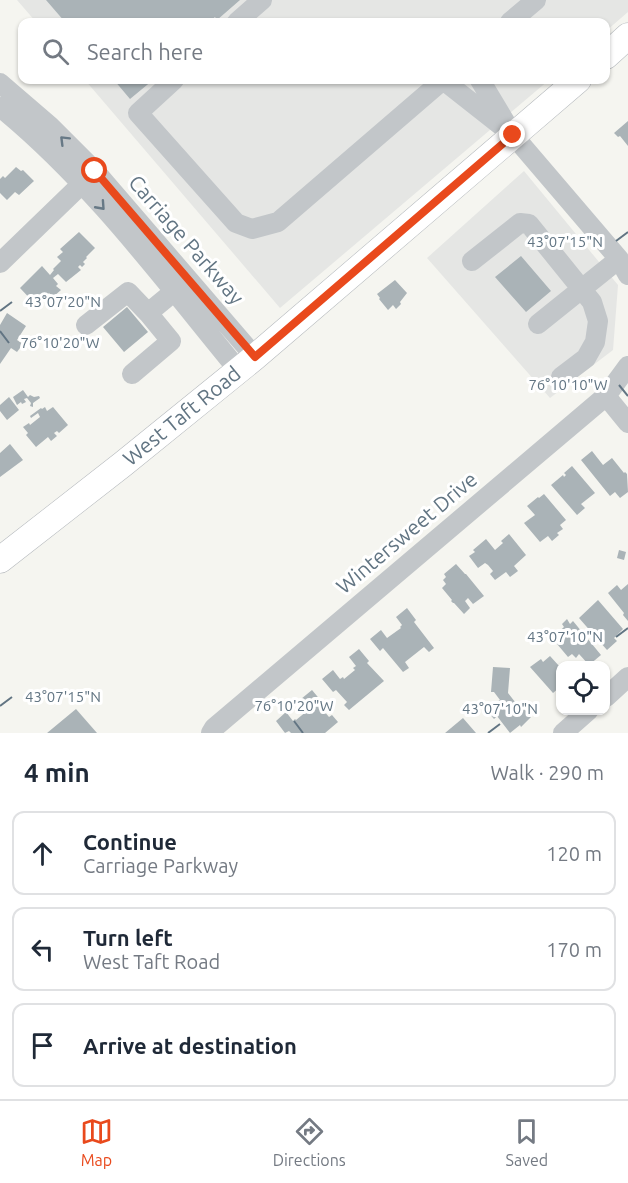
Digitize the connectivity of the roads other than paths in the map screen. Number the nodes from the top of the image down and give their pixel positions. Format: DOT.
graph roads {
  1 [pos="262,0"];
  2 [pos="536,0"];
  3 [pos="242,18"];
  4 [pos="515,18"];
  5 [pos="628,36"];
  6 [pos="610,52"];
  7 [pos="0,84"];
  8 [pos="170,84"];
  9 [pos="438,84"];
  10 [pos="448,84"];
  11 [pos="482,84"];
  12 [pos="573,84"];
  13 [pos="0,107"];
  14 [pos="513,135"];
  15 [pos="88,177"];
  16 [pos="472,261"];
  17 [pos="0,263"];
  18 [pos="623,267"];
  19 [pos="181,285"];
  20 [pos="581,289"];
  21 [pos="148,313"];
  22 [pos="538,324"];
  23 [pos="86,325"];
  24 [pos="247,364"];
  25 [pos="628,366"];
  26 [pos="132,374"];
  27 [pos="561,377"];
  28 [pos="606,396"];
  29 [pos="628,423"];
  30 [pos="0,560"];
  31 [pos="628,677"];
  32 [pos="610,693"];
  33 [pos="584,715"];
  34 [pos="211,733"];
  35 [pos="563,733"];
  1 -- 3 [label="street"];
  2 -- 4 [label="street"];
  5 -- 6 [label="main road"];
  15 -- 7 [label="street, Carriage Parkway, one-way"];
  8 -- 9 [label="street"];
  10 -- 14 [label="street"];
  11 -- 14 [label="street"];
  12 -- 14 [label="main road, West Taft Road"];
  13 -- 15 [label="street, Carriage Parkway"];
  14 -- 18 [label="street"];
  14 -- 24 [label="main road, West Taft Road"];
  15 -- 17 [label="street"];
  15 -- 19 [label="street, Carriage Parkway"];
  16 -- 20 [label="street"];
  18 -- 20 [label="street"];
  19 -- 21 [label="street"];
  19 -- 24 [label="street, Carriage Parkway"];
  20 -- 22 [label="street"];
  20 -- 27 [label="street"];
  21 -- 23 [label="street"];
  21 -- 26 [label="street"];
  24 -- 30 [label="main road, West Taft Road"];
  25 -- 28 [label="street, Wintersweet Drive"];
  28 -- 29 [label="street"];
  28 -- 34 [label="street, Wintersweet Drive"];
  31 -- 32 [label="street"];
  33 -- 35 [label="street"];
}
